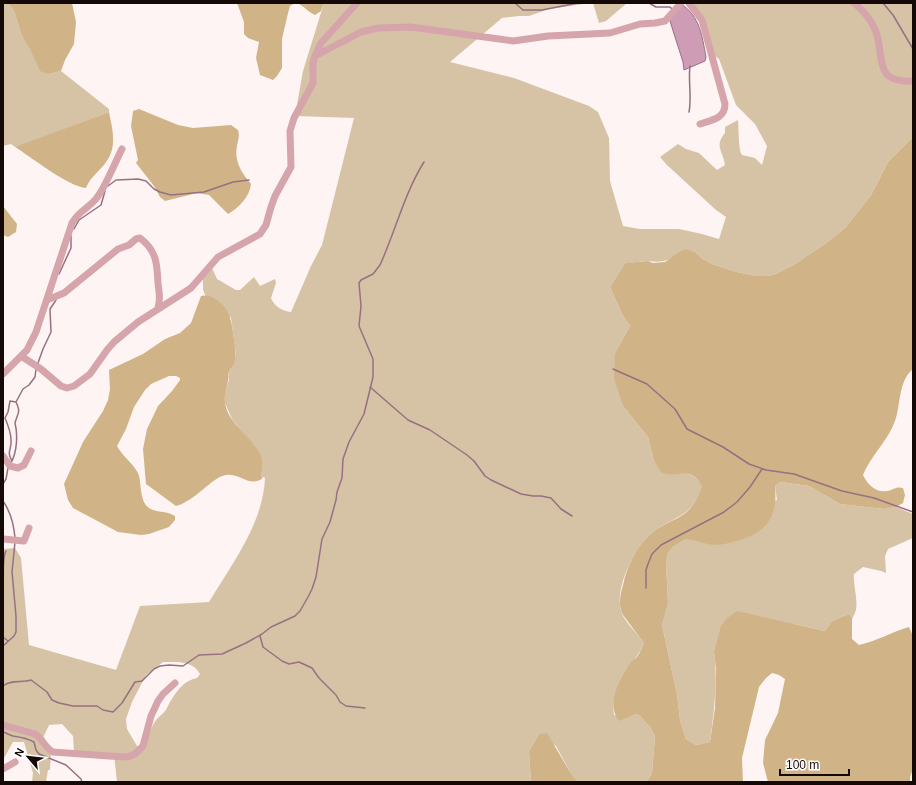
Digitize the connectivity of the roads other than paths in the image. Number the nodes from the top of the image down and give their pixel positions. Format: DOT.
graph roads {
  1 [pos="357,3"];
  2 [pos="681,3"];
  3 [pos="689,3"];
  4 [pos="854,3"];
  5 [pos="315,56"];
  6 [pos="913,81"];
  7 [pos="700,124"];
  8 [pos="122,149"];
  9 [pos="47,300"];
  10 [pos="158,308"];
  11 [pos="21,356"];
  12 [pos="3,374"];
  13 [pos="31,450"];
  14 [pos="3,456"];
  15 [pos="29,528"];
  16 [pos="3,539"];
  17 [pos="175,683"];
  18 [pos="3,725"];
  19 [pos="14,762"];
  20 [pos="3,769"];
  1 -- 5 [label="street"];
  2 -- 5 [label="street"];
  3 -- 7 [label="street"];
  4 -- 6 [label="street"];
  5 -- 10 [label="street"];
  8 -- 9 [label="street"];
  9 -- 10 [label="street"];
  9 -- 11 [label="street"];
  10 -- 11 [label="street"];
  11 -- 12 [label="street"];
  13 -- 14 [label="street"];
  15 -- 16 [label="street"];
  17 -- 18 [label="street"];
  19 -- 20 [label="street"];
}
